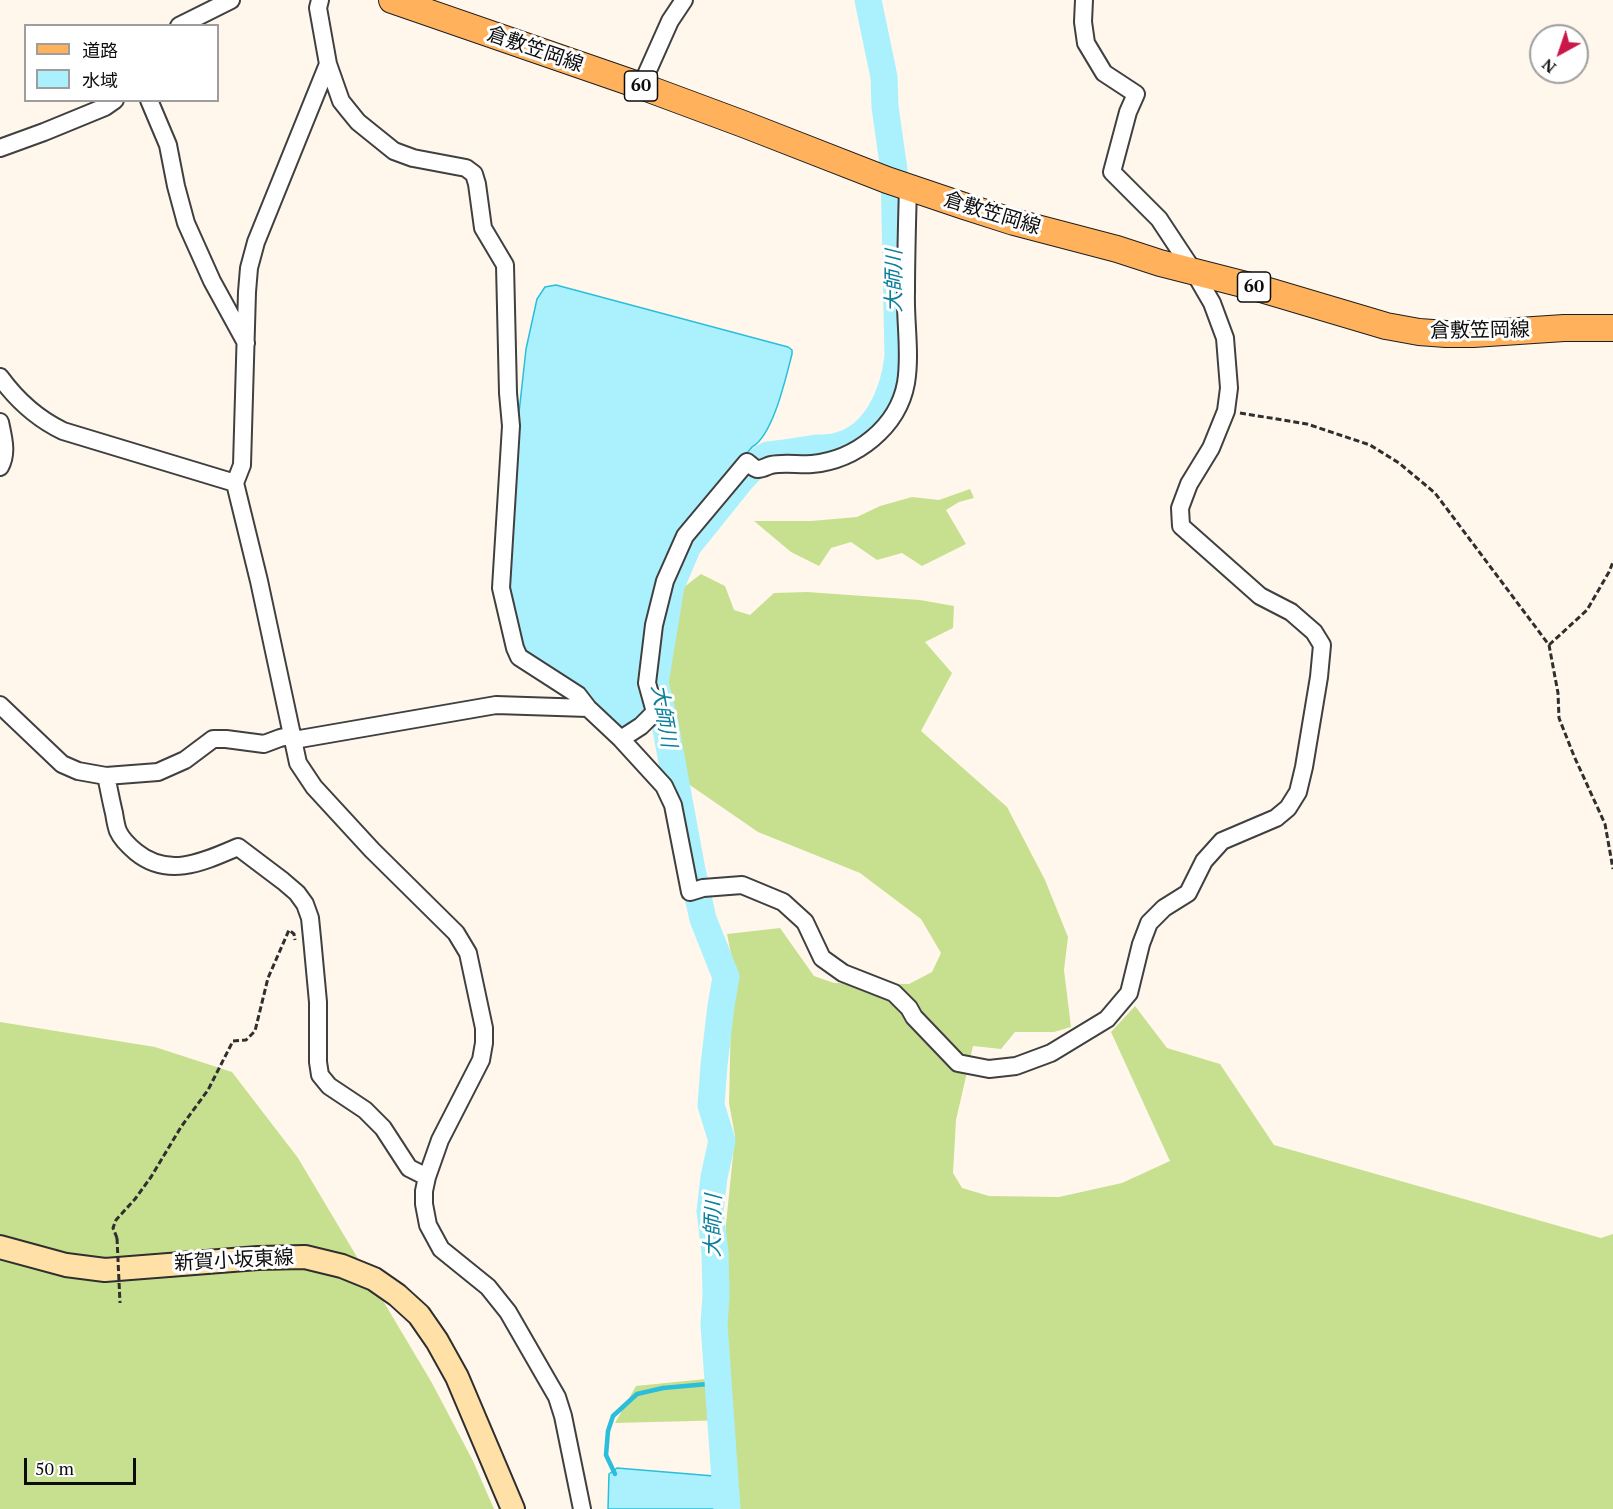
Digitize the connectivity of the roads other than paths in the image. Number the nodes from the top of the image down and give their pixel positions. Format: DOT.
graph roads {
  1 [pos="231,0"];
  2 [pos="320,0"];
  3 [pos="392,0"];
  4 [pos="684,0"];
  5 [pos="1084,0"];
  6 [pos="183,24"];
  7 [pos="328,64"];
  8 [pos="641,86"];
  9 [pos="112,102"];
  10 [pos="150,102"];
  11 [pos="0,148"];
  12 [pos="900,184"];
  13 [pos="1194,272"];
  14 [pos="1613,328"];
  15 [pos="247,344"];
  16 [pos="1,386"];
  17 [pos="0,422"];
  18 [pos="0,467"];
  19 [pos="235,483"];
  20 [pos="0,705"];
  21 [pos="588,708"];
  22 [pos="293,738"];
  23 [pos="621,739"];
  24 [pos="106,776"];
  25 [pos="427,1177"];
  26 [pos="0,1247"];
  27 [pos="513,1509"];
  28 [pos="582,1509"];
  1 -- 6 [label="street"];
  2 -- 7 [label="street"];
  3 -- 8 [label="main road, 倉敷笠岡線 / 60"];
  4 -- 8 [label="street"];
  5 -- 13 [label="street"];
  7 -- 15 [label="street"];
  7 -- 21 [label="street"];
  8 -- 12 [label="main road, 倉敷笠岡線 / 60"];
  9 -- 11 [label="street"];
  10 -- 15 [label="street"];
  12 -- 13 [label="main road, 倉敷笠岡線 / 60"];
  12 -- 23 [label="street"];
  13 -- 14 [label="main road, 倉敷笠岡線 / 60"];
  13 -- 23 [label="street"];
  15 -- 19 [label="street"];
  16 -- 19 [label="street"];
  17 -- 18 [label="street"];
  19 -- 22 [label="street"];
  20 -- 24 [label="street"];
  21 -- 22 [label="street"];
  21 -- 23 [label="street"];
  22 -- 24 [label="street"];
  22 -- 25 [label="street"];
  24 -- 25 [label="street"];
  25 -- 28 [label="street"];
  26 -- 27 [label="main road, 新賀小坂東線"];
}
